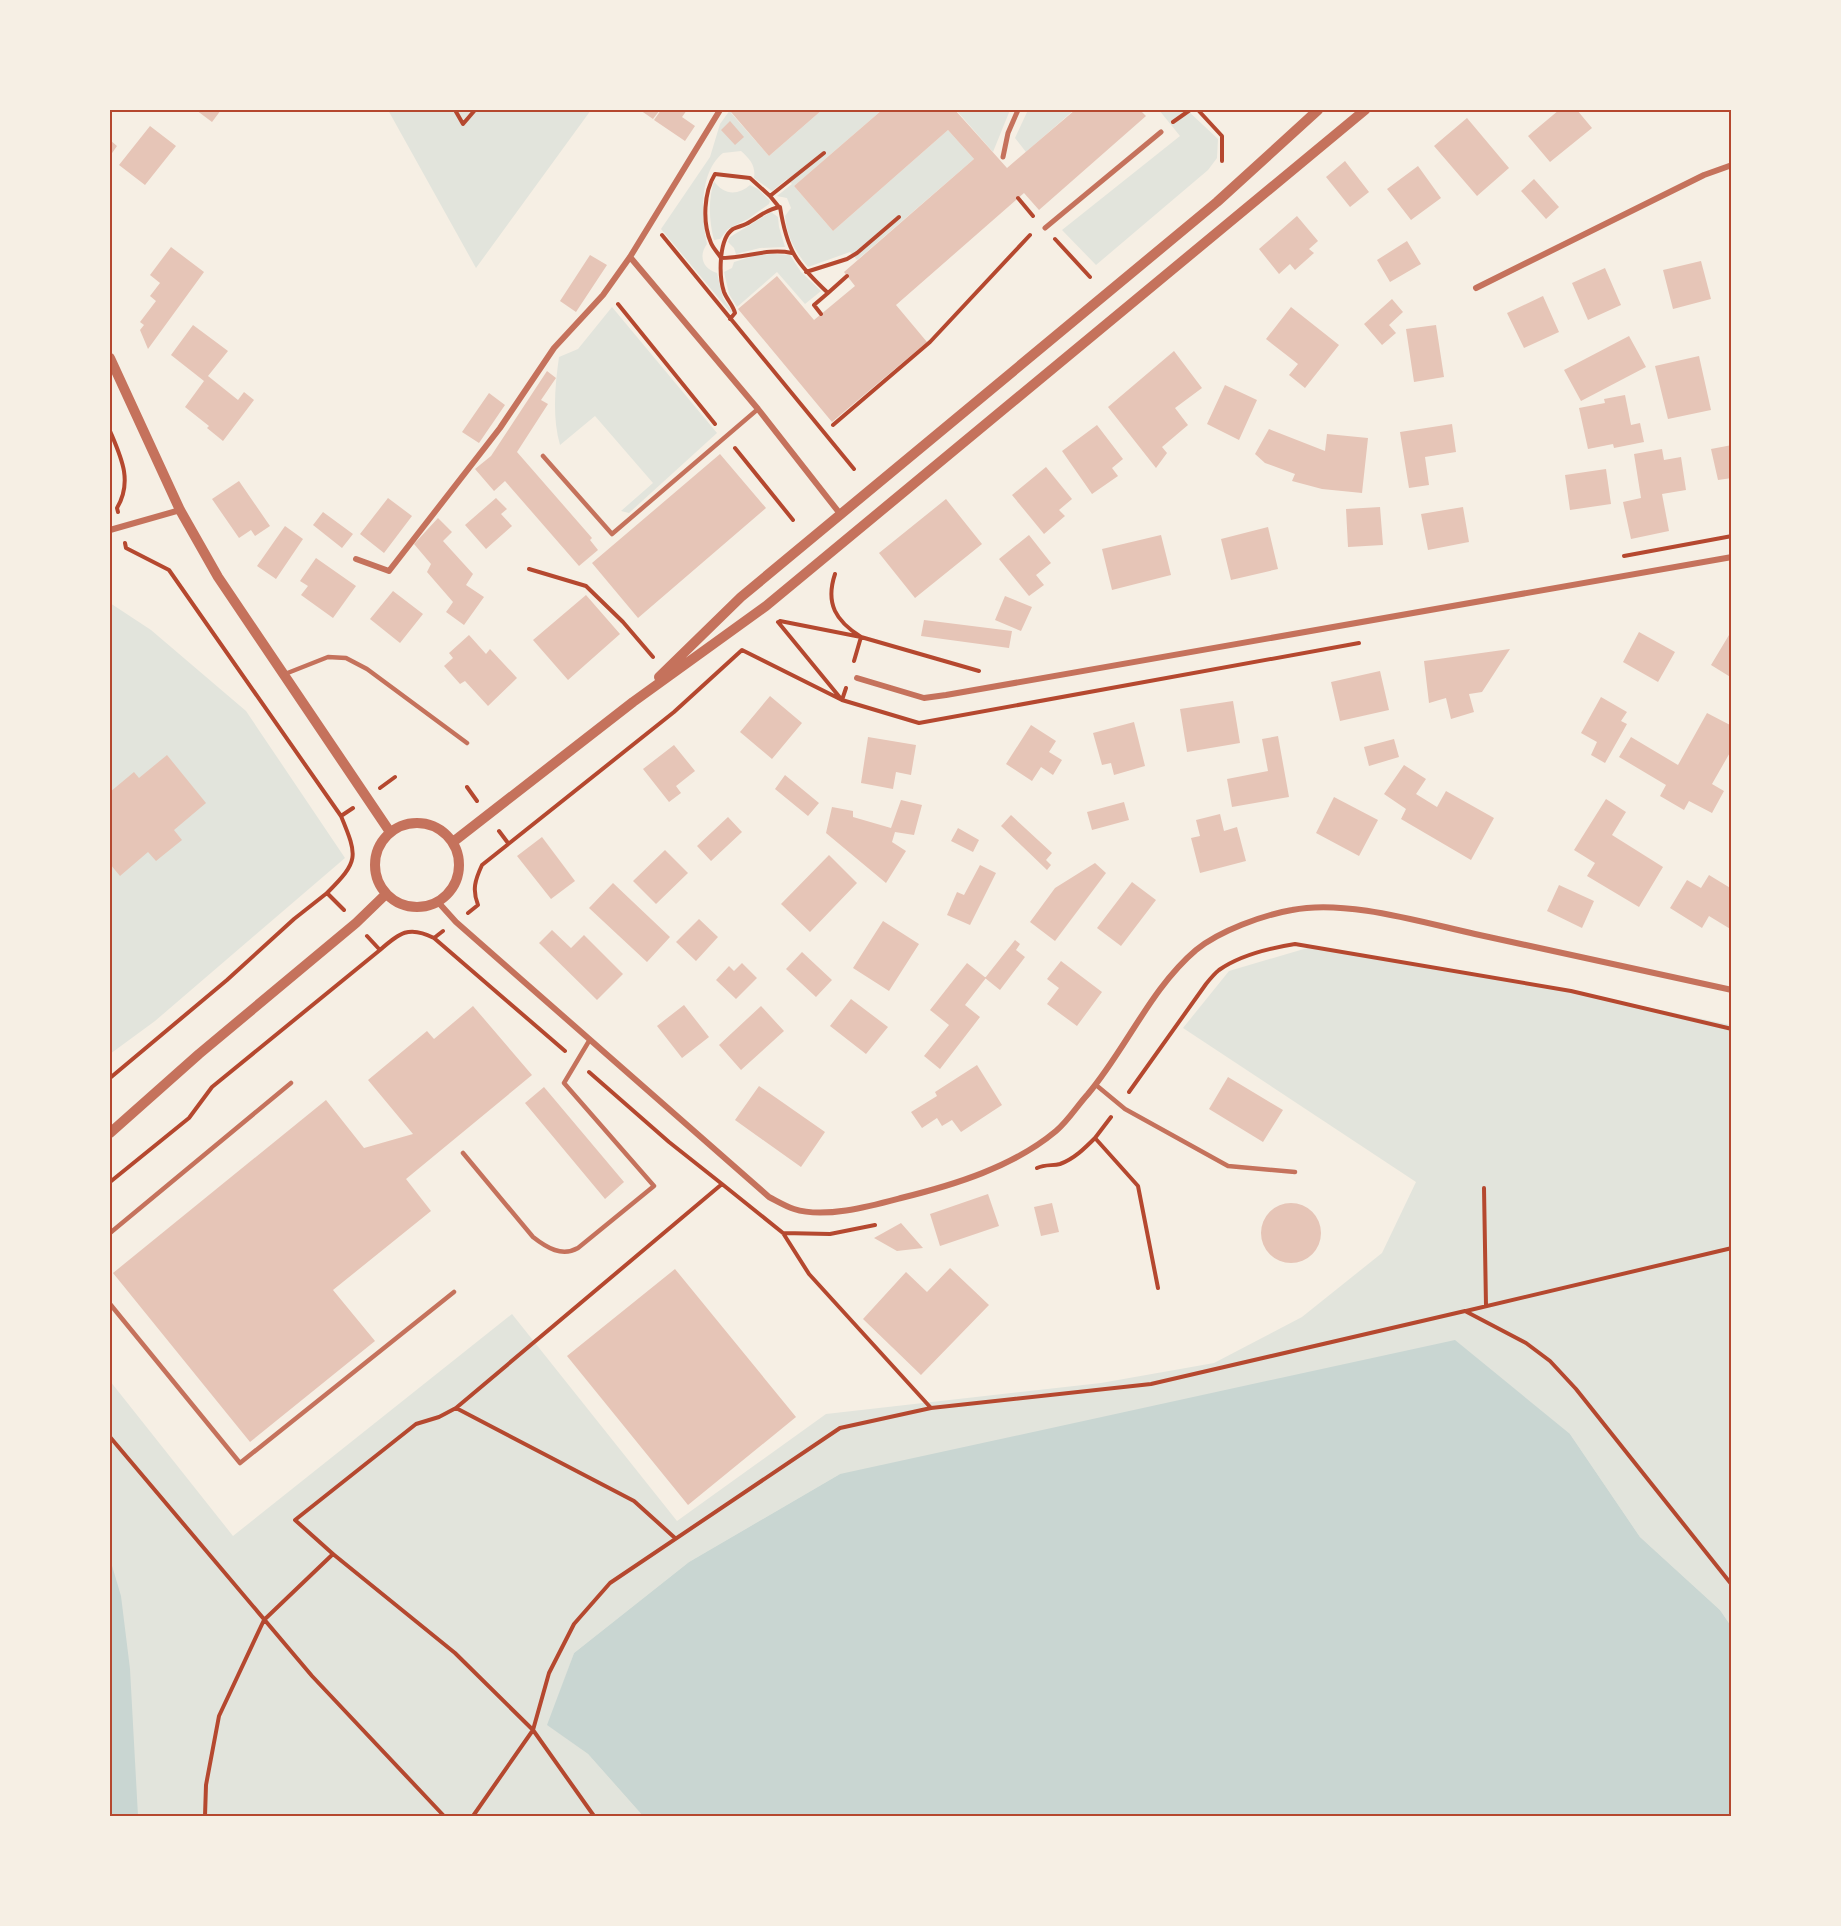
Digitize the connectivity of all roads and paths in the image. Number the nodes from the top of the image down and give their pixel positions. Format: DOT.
graph roads {
  1 [pos="455,110"];
  2 [pos="474,110"];
  3 [pos="720,110"];
  4 [pos="1018,110"];
  5 [pos="1198,110"];
  6 [pos="1318,110"];
  7 [pos="1365,110"];
  8 [pos="1161,132"];
  9 [pos="824,153"];
  10 [pos="1003,157"];
  11 [pos="1222,161"];
  12 [pos="1731,165"];
  13 [pos="770,196"];
  14 [pos="780,207"];
  15 [pos="899,217"];
  16 [pos="1045,228"];
  17 [pos="1036,229"];
  18 [pos="659,232"];
  19 [pos="793,253"];
  20 [pos="630,257"];
  21 [pos="722,258"];
  22 [pos="806,272"];
  23 [pos="847,276"];
  24 [pos="1476,288"];
  25 [pos="828,293"];
  26 [pos="615,299"];
  27 [pos="821,314"];
  28 [pos="730,319"];
  29 [pos="110,358"];
  30 [pos="758,409"];
  31 [pos="833,425"];
  32 [pos="719,428"];
  33 [pos="110,431"];
  34 [pos="734,447"];
  35 [pos="543,456"];
  36 [pos="854,469"];
  37 [pos="180,510"];
  38 [pos="841,515"];
  39 [pos="793,520"];
  40 [pos="120,528"];
  41 [pos="110,530"];
  42 [pos="1731,537"];
  43 [pos="1731,557"];
  44 [pos="1614,558"];
  45 [pos="356,559"];
  46 [pos="529,569"];
  47 [pos="836,571"];
  48 [pos="776,620"];
  49 [pos="861,637"];
  50 [pos="852,669"];
  51 [pos="666,671"];
  52 [pos="980,672"];
  53 [pos="283,675"];
  54 [pos="857,678"];
  55 [pos="849,679"];
  56 [pos="633,702"];
  57 [pos="467,743"];
  58 [pos="367,797"];
  59 [pos="390,832"];
  60 [pos="453,842"];
  61 [pos="327,893"];
  62 [pos="386,894"];
  63 [pos="438,902"];
  64 [pos="456,922"];
  65 [pos="380,950"];
  66 [pos="1731,990"];
  67 [pos="1731,1029"];
  68 [pos="589,1041"];
  69 [pos="110,1078"];
  70 [pos="291,1083"];
  71 [pos="1096,1085"];
  72 [pos="1120,1105"];
  73 [pos="110,1133"];
  74 [pos="463,1153"];
  75 [pos="1295,1172"];
  76 [pos="110,1182"];
  77 [pos="1484,1188"];
  78 [pos="110,1233"];
  79 [pos="1731,1248"];
  80 [pos="1158,1288"];
  81 [pos="453,1292"];
  82 [pos="110,1304"];
  83 [pos="1486,1306"];
  84 [pos="1465,1311"];
  85 [pos="456,1408"];
  86 [pos="931,1408"];
  87 [pos="110,1437"];
  88 [pos="675,1538"];
  89 [pos="333,1554"];
  90 [pos="1731,1585"];
  91 [pos="264,1620"];
  92 [pos="533,1730"];
  93 [pos="205,1816"];
  94 [pos="444,1816"];
  95 [pos="473,1816"];
  96 [pos="594,1816"];
  1 -- 2 [label="path"];
  3 -- 20 [label="street"];
  4 -- 10 [label="street"];
  5 -- 11 [label="path"];
  6 -- 38 [label="street"];
  7 -- 56 [label="street"];
  8 -- 16 [label="street"];
  9 -- 13 [label="path"];
  12 -- 24 [label="street"];
  13 -- 14 [label="path"];
  13 -- 21 [label="path"];
  14 -- 19 [label="path"];
  14 -- 21 [label="path"];
  15 -- 22 [label="path"];
  17 -- 31 [label="path"];
  18 -- 28 [label="path"];
  19 -- 21 [label="path"];
  19 -- 22 [label="path"];
  20 -- 30 [label="street"];
  20 -- 45 [label="street"];
  21 -- 28 [label="path"];
  22 -- 25 [label="path"];
  23 -- 25 [label="path"];
  25 -- 27 [label="path"];
  26 -- 32 [label="path"];
  28 -- 36 [label="path"];
  29 -- 37 [label="street"];
  30 -- 35 [label="lane"];
  30 -- 38 [label="street"];
  33 -- 40 [label="path"];
  34 -- 39 [label="path"];
  37 -- 40 [label="street"];
  37 -- 53 [label="street"];
  38 -- 51 [label="street"];
  40 -- 41 [label="street"];
  40 -- 58 [label="path"];
  42 -- 44 [label="path"];
  43 -- 54 [label="street"];
  46 -- 51 [label="path"];
  47 -- 49 [label="path"];
  48 -- 49 [label="path"];
  49 -- 50 [label="path"];
  49 -- 52 [label="path"];
  51 -- 56 [label="street"];
  53 -- 57 [label="lane"];
  53 -- 58 [label="street"];
  55 -- 64 [label="path"];
  56 -- 60 [label="street"];
  58 -- 59 [label="street"];
  59 -- 60 [label="street"];
  59 -- 62 [label="street"];
  60 -- 63 [label="street"];
  61 -- 69 [label="path"];
  62 -- 63 [label="street"];
  62 -- 73 [label="street"];
  63 -- 64 [label="street"];
  64 -- 68 [label="street"];
  65 -- 76 [label="path"];
  66 -- 71 [label="street"];
  67 -- 72 [label="path"];
  68 -- 71 [label="street"];
  68 -- 74 [label="lane"];
  70 -- 78 [label="lane"];
  71 -- 72 [label="lane"];
  72 -- 75 [label="lane"];
  72 -- 80 [label="path"];
  77 -- 83 [label="path"];
  79 -- 83 [label="path"];
  81 -- 82 [label="lane"];
  83 -- 84 [label="path"];
  84 -- 86 [label="path"];
  84 -- 90 [label="path"];
  85 -- 86 [label="path"];
  85 -- 88 [label="path"];
  85 -- 89 [label="path"];
  86 -- 88 [label="path"];
  87 -- 91 [label="path"];
  88 -- 92 [label="path"];
  89 -- 91 [label="path"];
  89 -- 92 [label="path"];
  91 -- 93 [label="path"];
  91 -- 94 [label="path"];
  92 -- 95 [label="path"];
  92 -- 96 [label="path"];
}
